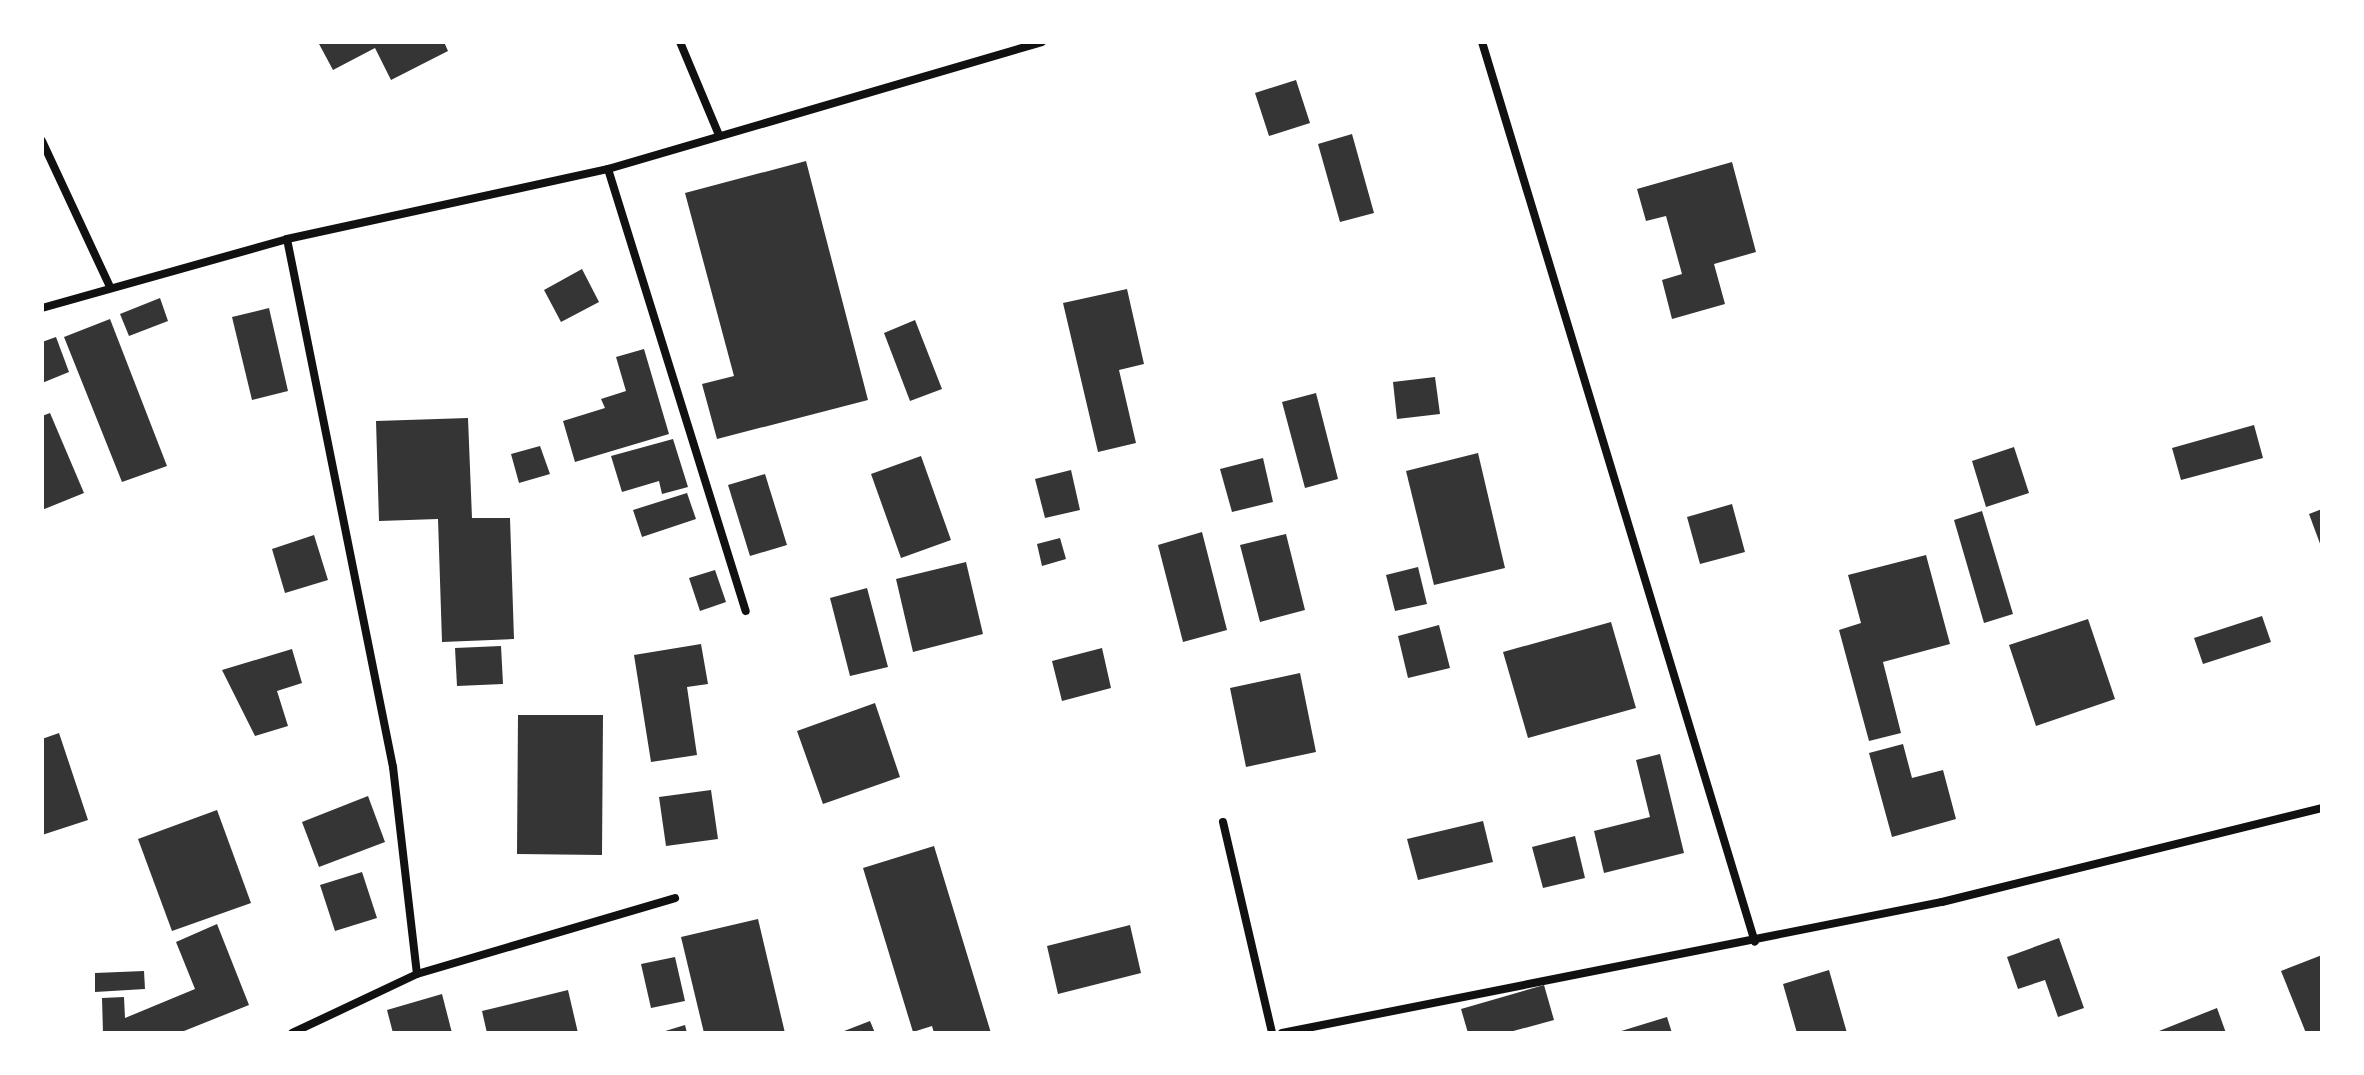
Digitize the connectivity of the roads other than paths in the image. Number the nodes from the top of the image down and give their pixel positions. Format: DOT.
graph roads {
  1 [pos="680,42"];
  2 [pos="1042,42"];
  3 [pos="1482,42"];
  4 [pos="718,133"];
  5 [pos="42,141"];
  6 [pos="608,169"];
  7 [pos="287,239"];
  8 [pos="110,287"];
  9 [pos="42,308"];
  10 [pos="746,611"];
  11 [pos="2322,808"];
  12 [pos="1223,822"];
  13 [pos="675,898"];
  14 [pos="1755,942"];
  15 [pos="417,974"];
  16 [pos="292,1033"];
  17 [pos="1272,1033"];
  18 [pos="1282,1033"];
  1 -- 4 [label="street"];
  2 -- 4 [label="street"];
  3 -- 14 [label="street"];
  4 -- 6 [label="street"];
  5 -- 8 [label="street"];
  6 -- 7 [label="street"];
  6 -- 10 [label="street"];
  7 -- 8 [label="street"];
  7 -- 15 [label="street"];
  8 -- 9 [label="street"];
  11 -- 14 [label="street"];
  12 -- 17 [label="street"];
  13 -- 15 [label="street"];
  14 -- 18 [label="street"];
  15 -- 16 [label="street"];
}
